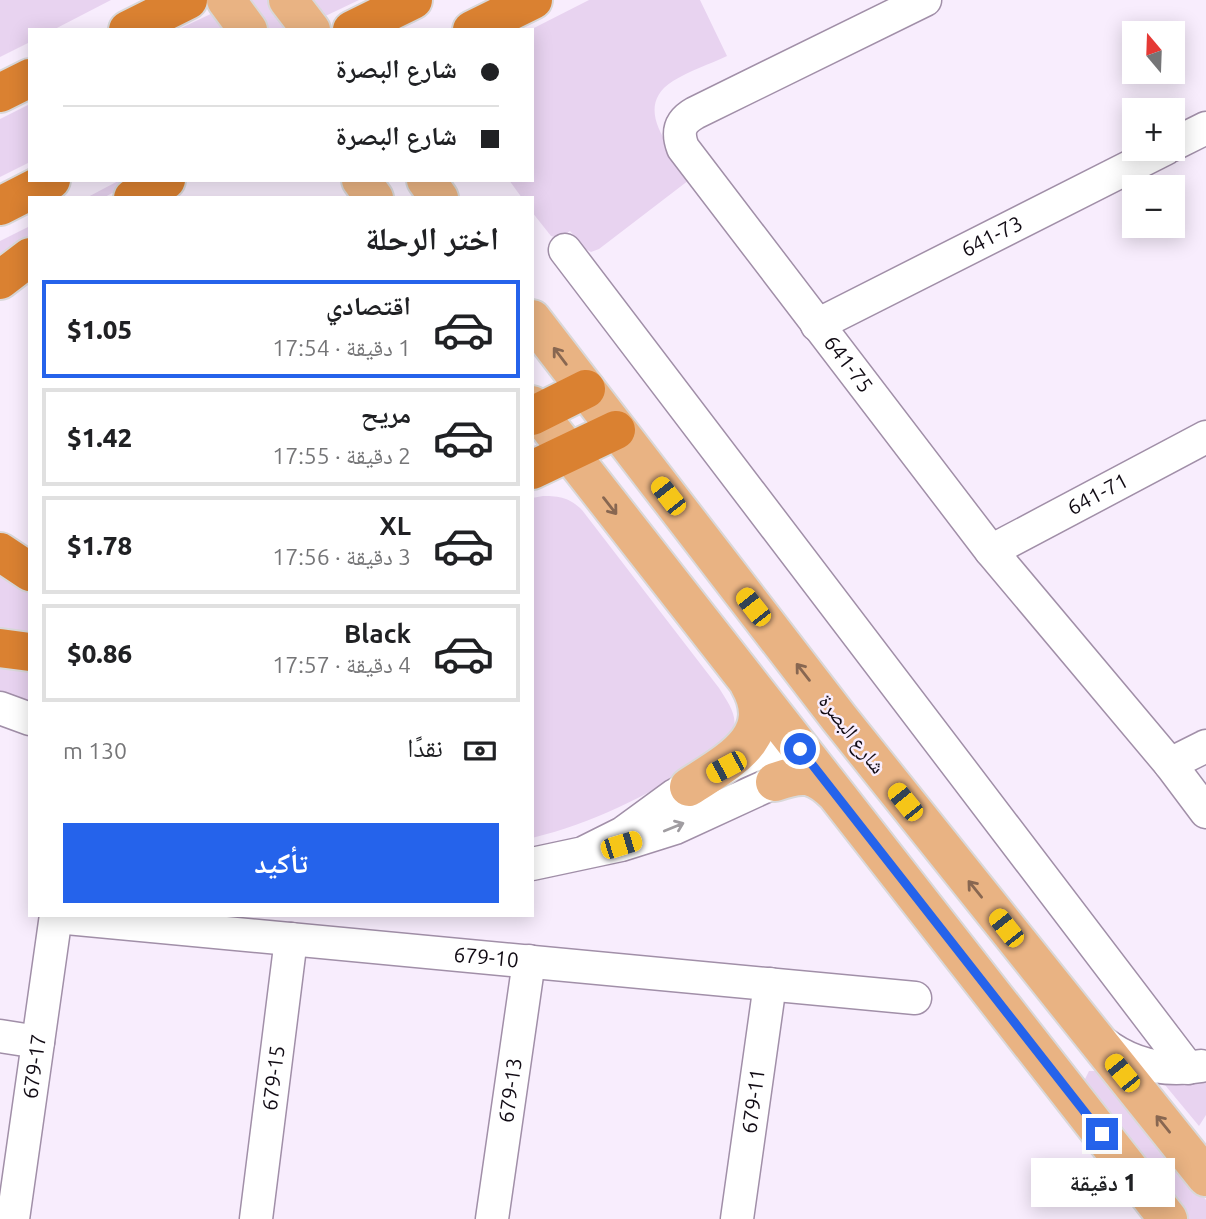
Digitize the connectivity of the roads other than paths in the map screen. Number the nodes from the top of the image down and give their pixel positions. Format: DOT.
graph roads {
  1 [pos="188,0"];
  2 [pos="226,0"];
  3 [pos="288,0"];
  4 [pos="414,0"];
  5 [pos="533,0"];
  6 [pos="925,0"];
  7 [pos="132,28"];
  8 [pos="247,28"];
  9 [pos="309,28"];
  10 [pos="356,28"];
  11 [pos="476,28"];
  12 [pos="28,79"];
  13 [pos="0,93"];
  14 [pos="1206,128"];
  15 [pos="1185,138"];
  16 [pos="1141,161"];
  17 [pos="47,182"];
  18 [pos="162,182"];
  19 [pos="137,196"];
  20 [pos="0,206"];
  21 [pos="565,250"];
  22 [pos="28,259"];
  23 [pos="0,280"];
  24 [pos="534,322"];
  25 [pos="817,324"];
  26 [pos="586,390"];
  27 [pos="534,411"];
  28 [pos="616,430"];
  29 [pos="1206,437"];
  30 [pos="568,453"];
  31 [pos="534,469"];
  32 [pos="990,551"];
  33 [pos="0,552"];
  34 [pos="28,571"];
  35 [pos="0,648"];
  36 [pos="28,652"];
  37 [pos="746,679"];
  38 [pos="0,708"];
  39 [pos="28,718"];
  40 [pos="839,718"];
  41 [pos="1206,746"];
  42 [pos="799,748"];
  43 [pos="1170,764"];
  44 [pos="775,782"];
  45 [pos="689,787"];
  46 [pos="836,794"];
  47 [pos="1206,813"];
  48 [pos="585,852"];
  49 [pos="534,864"];
  50 [pos="56,917"];
  51 [pos="66,917"];
  52 [pos="291,939"];
  53 [pos="529,961"];
  54 [pos="770,984"];
  55 [pos="915,998"];
  56 [pos="1089,1032"];
  57 [pos="0,1036"];
  58 [pos="38,1042"];
  59 [pos="1197,1067"];
  60 [pos="13,1128"];
  61 [pos="1206,1177"];
  62 [pos="13,1219"];
  63 [pos="256,1219"];
  64 [pos="492,1219"];
  65 [pos="737,1219"];
  66 [pos="1168,1219"];
  1 -- 7 [label="highway"];
  2 -- 8 [label="main road"];
  3 -- 9 [label="main road"];
  4 -- 10 [label="highway"];
  5 -- 11 [label="highway"];
  6 -- 25 [label="street, 641-75"];
  12 -- 13 [label="highway"];
  14 -- 15 [label="street"];
  16 -- 25 [label="street, 641-73"];
  17 -- 20 [label="highway"];
  18 -- 19 [label="highway"];
  21 -- 59 [label="street"];
  22 -- 23 [label="highway"];
  26 -- 24 [label="main road, شارع البصرة, one-way"];
  25 -- 32 [label="street, 641-75"];
  26 -- 27 [label="highway"];
  26 -- 28 [label="main road, شارع البصرة"];
  27 -- 30 [label="main road"];
  28 -- 30 [label="highway"];
  40 -- 28 [label="main road, شارع البصرة, one-way"];
  29 -- 32 [label="street, 641-71"];
  30 -- 31 [label="highway"];
  30 -- 37 [label="main road, one-way"];
  32 -- 43 [label="street, 641-75"];
  33 -- 34 [label="highway"];
  35 -- 36 [label="highway"];
  37 -- 42 [label="main road"];
  37 -- 45 [label="main road"];
  38 -- 39 [label="street"];
  40 -- 42 [label="main road"];
  56 -- 40 [label="main road, شارع البصرة, one-way"];
  41 -- 43 [label="street"];
  42 -- 44 [label="street"];
  42 -- 45 [label="street"];
  42 -- 46 [label="main road"];
  43 -- 47 [label="street, 641-75"];
  44 -- 46 [label="main road"];
  48 -- 44 [label="street, one-way"];
  45 -- 48 [label="street"];
  46 -- 66 [label="main road"];
  48 -- 49 [label="street"];
  50 -- 58 [label="street, 679-17"];
  51 -- 52 [label="street, 679-10"];
  52 -- 53 [label="street, 679-10"];
  52 -- 63 [label="street, 679-15"];
  53 -- 54 [label="street, 679-10"];
  53 -- 64 [label="street, 679-13"];
  54 -- 55 [label="street, 679-10"];
  54 -- 65 [label="street, 679-11"];
  56 -- 59 [label="street"];
  61 -- 56 [label="main road, شارع البصرة, one-way"];
  57 -- 58 [label="street"];
  58 -- 60 [label="street, 679-17"];
  60 -- 62 [label="street, 679-17"];
}
